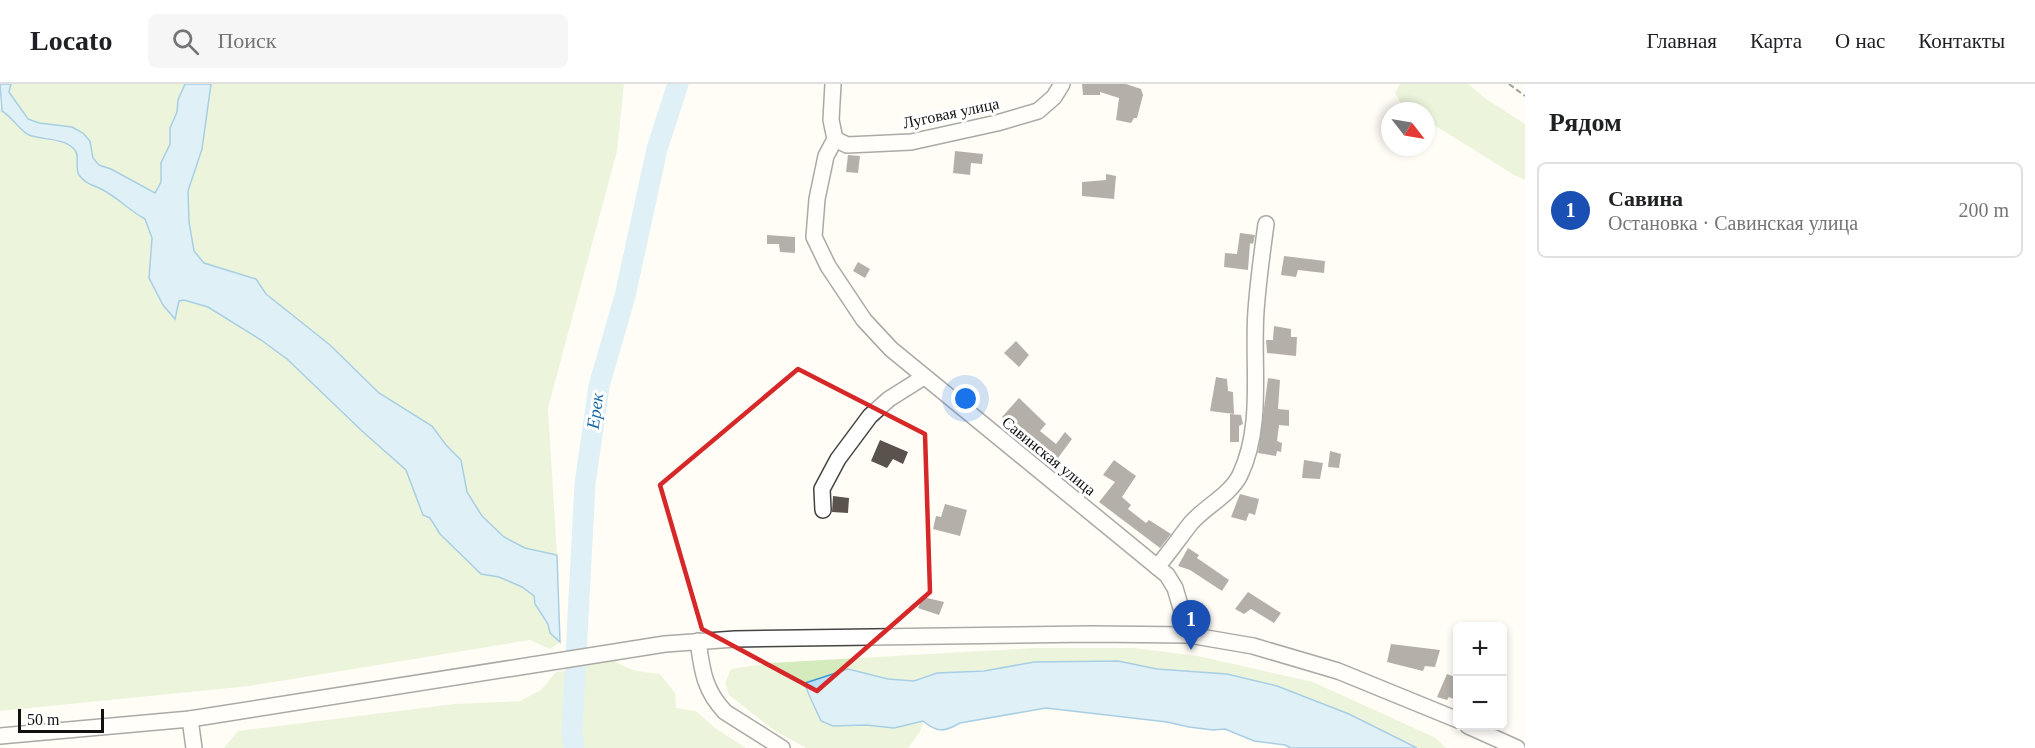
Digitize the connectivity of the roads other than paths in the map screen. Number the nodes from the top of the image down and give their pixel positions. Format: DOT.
graph roads {
  1 [pos="833,84"];
  2 [pos="1062,84"];
  3 [pos="835,139"];
  4 [pos="1266,224"];
  5 [pos="924,377"];
  6 [pos="823,510"];
  7 [pos="1157,567"];
  8 [pos="1189,635"];
  9 [pos="698,641"];
  10 [pos="1453,718"];
  11 [pos="190,719"];
  12 [pos="1477,730"];
  13 [pos="0,736"];
  14 [pos="194,748"];
  15 [pos="782,748"];
  16 [pos="1517,748"];
  1 -- 3 [label="street, Савинская улица"];
  2 -- 3 [label="street, Луговая улица"];
  3 -- 5 [label="street, Савинская улица"];
  4 -- 7 [label="street"];
  5 -- 6 [label="street"];
  5 -- 7 [label="street, Савинская улица"];
  7 -- 8 [label="street, Савинская улица"];
  8 -- 9 [label="street"];
  8 -- 10 [label="street"];
  9 -- 11 [label="street"];
  9 -- 15 [label="street"];
  11 -- 13 [label="street"];
  11 -- 14 [label="street"];
  12 -- 16 [label="street"];
}
